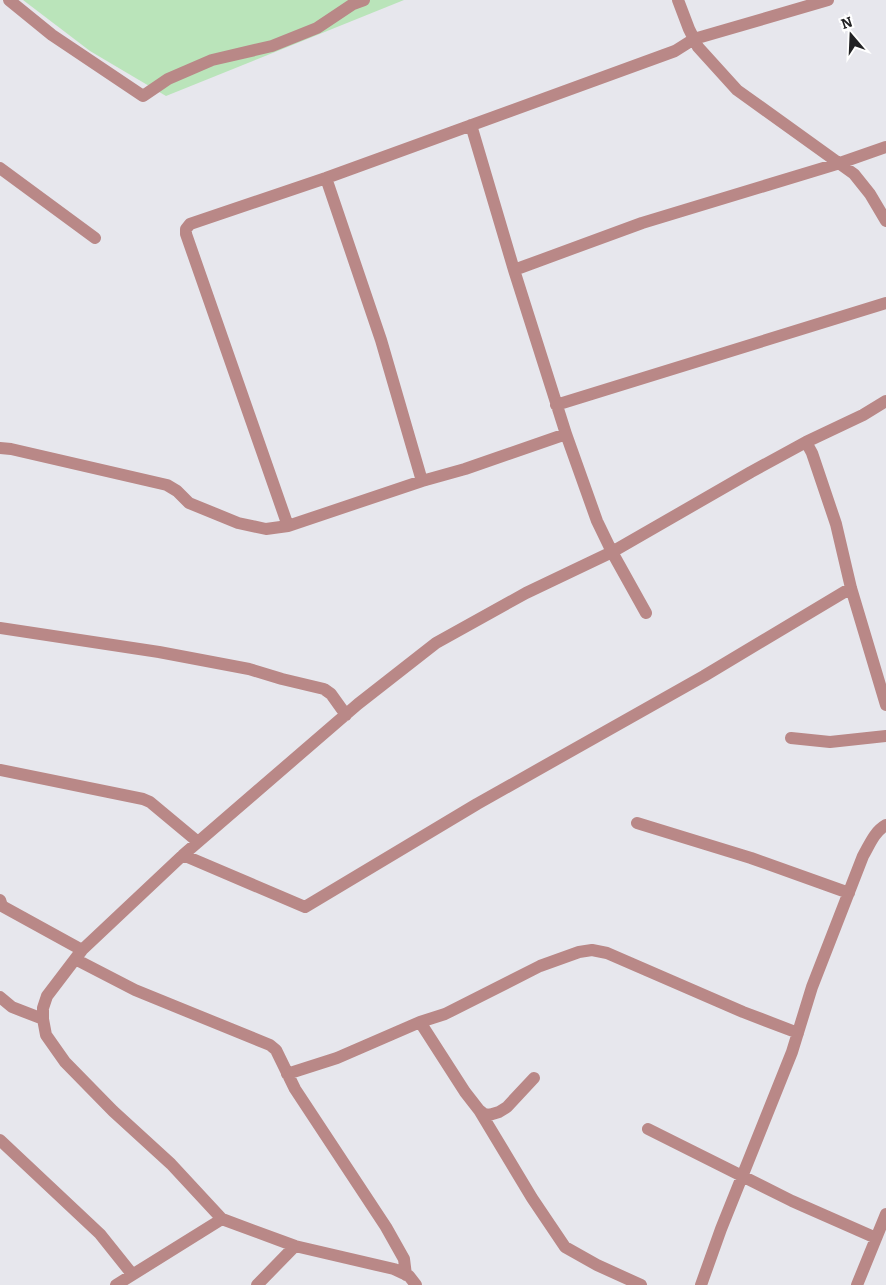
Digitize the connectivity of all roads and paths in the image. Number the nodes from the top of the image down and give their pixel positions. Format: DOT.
graph roads {
  1 [pos="9,0"];
  2 [pos="364,0"];
  3 [pos="678,0"];
  4 [pos="828,0"];
  5 [pos="694,39"];
  6 [pos="471,125"];
  7 [pos="886,147"];
  8 [pos="840,163"];
  9 [pos="2,174"];
  10 [pos="326,178"];
  11 [pos="886,221"];
  12 [pos="95,238"];
  13 [pos="514,270"];
  14 [pos="886,303"];
  15 [pos="886,401"];
  16 [pos="556,406"];
  17 [pos="566,434"];
  18 [pos="806,442"];
  19 [pos="0,448"];
  20 [pos="422,481"];
  21 [pos="288,526"];
  22 [pos="612,552"];
  23 [pos="850,588"];
  24 [pos="646,614"];
  25 [pos="0,628"];
  26 [pos="886,705"];
  27 [pos="346,715"];
  28 [pos="886,736"];
  29 [pos="791,738"];
  30 [pos="0,770"];
  31 [pos="637,823"];
  32 [pos="886,826"];
  33 [pos="198,842"];
  34 [pos="183,855"];
  35 [pos="849,893"];
  36 [pos="0,900"];
  37 [pos="78,954"];
  38 [pos="0,997"];
  39 [pos="43,1019"];
  40 [pos="420,1022"];
  41 [pos="798,1033"];
  42 [pos="287,1074"];
  43 [pos="534,1078"];
  44 [pos="479,1110"];
  45 [pos="648,1129"];
  46 [pos="0,1140"];
  47 [pos="742,1175"];
  48 [pos="886,1214"];
  49 [pos="222,1219"];
  50 [pos="876,1238"];
  51 [pos="295,1246"];
  52 [pos="132,1274"];
  53 [pos="406,1275"];
  54 [pos="116,1285"];
  55 [pos="257,1285"];
  56 [pos="416,1285"];
  57 [pos="641,1285"];
  58 [pos="700,1285"];
  59 [pos="856,1285"];
  1 -- 2 [label="street"];
  3 -- 5 [label="street"];
  4 -- 5 [label="street"];
  5 -- 6 [label="street"];
  5 -- 8 [label="street"];
  6 -- 10 [label="street"];
  6 -- 13 [label="street"];
  7 -- 8 [label="street"];
  8 -- 11 [label="street"];
  8 -- 13 [label="street"];
  9 -- 12 [label="street"];
  10 -- 20 [label="street"];
  10 -- 21 [label="street"];
  13 -- 16 [label="street"];
  14 -- 16 [label="street"];
  15 -- 18 [label="street"];
  16 -- 17 [label="street"];
  17 -- 20 [label="street"];
  17 -- 22 [label="street"];
  18 -- 22 [label="street"];
  18 -- 23 [label="street"];
  19 -- 21 [label="street"];
  20 -- 21 [label="street"];
  22 -- 24 [label="street"];
  22 -- 27 [label="street"];
  23 -- 26 [label="street"];
  23 -- 34 [label="street"];
  25 -- 27 [label="street"];
  27 -- 33 [label="street"];
  28 -- 29 [label="street"];
  30 -- 33 [label="street"];
  31 -- 35 [label="street"];
  32 -- 35 [label="street"];
  33 -- 34 [label="street"];
  34 -- 37 [label="street"];
  35 -- 41 [label="street"];
  36 -- 37 [label="street"];
  37 -- 39 [label="street"];
  37 -- 42 [label="street"];
  38 -- 39 [label="street"];
  39 -- 49 [label="street"];
  40 -- 41 [label="street"];
  40 -- 42 [label="street"];
  40 -- 44 [label="street"];
  41 -- 47 [label="street"];
  42 -- 53 [label="street"];
  43 -- 44 [label="street"];
  44 -- 57 [label="street"];
  45 -- 47 [label="street"];
  46 -- 52 [label="street"];
  47 -- 50 [label="street"];
  47 -- 58 [label="street"];
  48 -- 50 [label="street"];
  49 -- 51 [label="street"];
  49 -- 52 [label="street"];
  50 -- 59 [label="street"];
  51 -- 53 [label="street"];
  51 -- 55 [label="street"];
  52 -- 54 [label="street"];
  53 -- 56 [label="street"];
}
